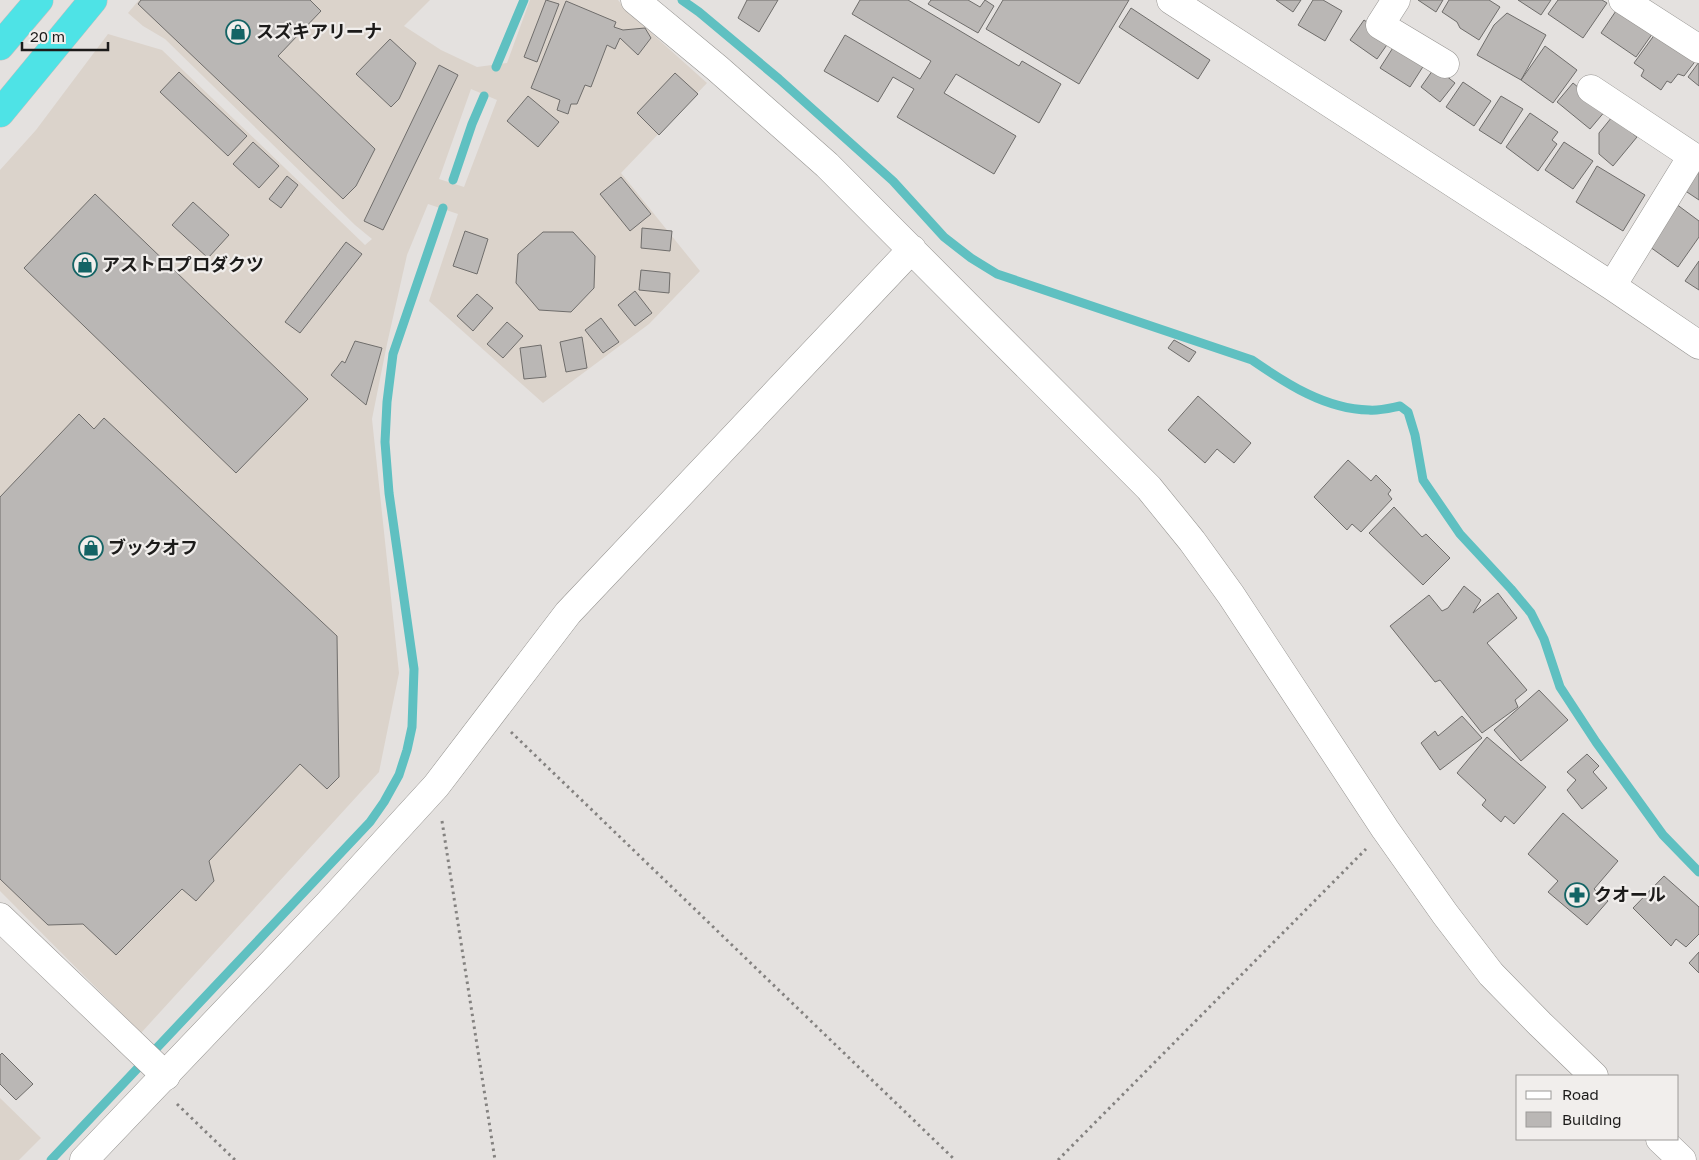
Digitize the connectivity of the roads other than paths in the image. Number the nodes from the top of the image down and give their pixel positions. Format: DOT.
graph roads {
  1 [pos="39,0"];
  2 [pos="93,0"];
  3 [pos="635,0"];
  4 [pos="1171,0"];
  5 [pos="1396,0"];
  6 [pos="1623,0"];
  7 [pos="0,46"];
  8 [pos="1699,50"];
  9 [pos="1444,64"];
  10 [pos="1591,89"];
  11 [pos="0,113"];
  12 [pos="912,249"];
  13 [pos="1612,286"];
  14 [pos="1699,345"];
  15 [pos="0,917"];
  16 [pos="153,1068"];
  17 [pos="1593,1075"];
  18 [pos="1661,1140"];
  19 [pos="84,1160"];
  20 [pos="1682,1160"];
  1 -- 7 [label="highway"];
  2 -- 11 [label="highway"];
  3 -- 12 [label="street"];
  4 -- 13 [label="street"];
  5 -- 9 [label="street"];
  6 -- 8 [label="street"];
  10 -- 13 [label="street"];
  12 -- 16 [label="street"];
  12 -- 17 [label="street"];
  13 -- 14 [label="street"];
  15 -- 16 [label="street"];
  16 -- 19 [label="street"];
  18 -- 20 [label="street"];
}
